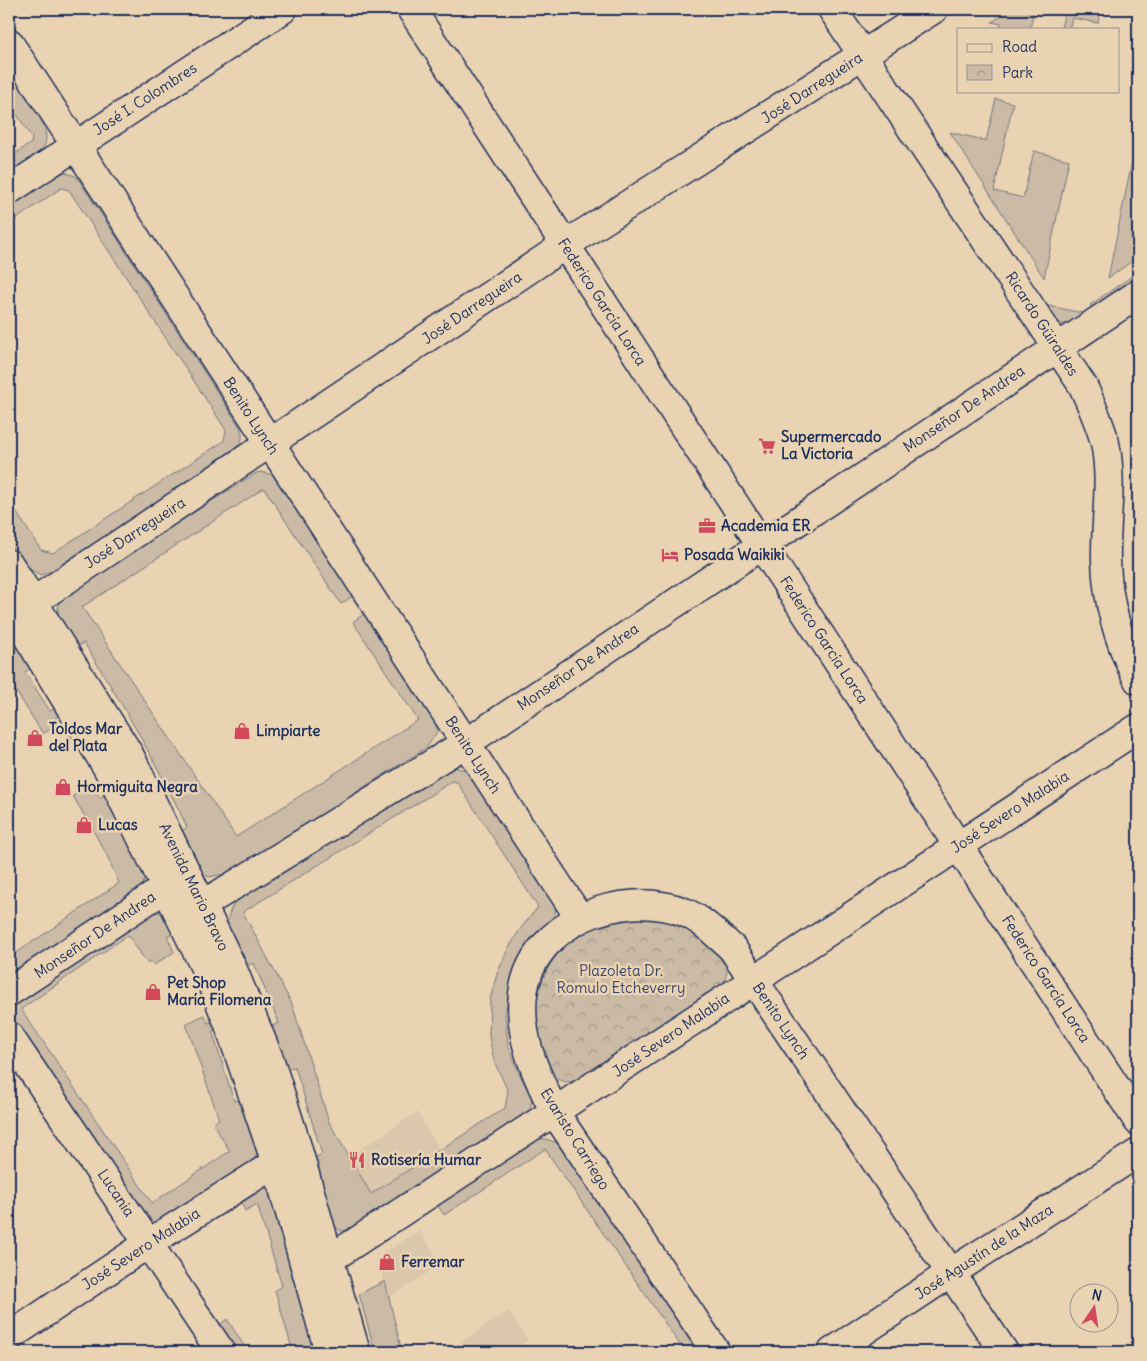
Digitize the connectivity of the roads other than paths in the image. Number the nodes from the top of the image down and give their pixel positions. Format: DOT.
graph roads {
  1 [pos="283,9"];
  2 [pos="411,9"];
  3 [pos="832,9"];
  4 [pos="934,9"];
  5 [pos="9,44"];
  6 [pos="863,56"];
  7 [pos="75,145"];
  8 [pos="9,190"];
  9 [pos="565,246"];
  10 [pos="1138,294"];
  11 [pos="1058,347"];
  12 [pos="270,445"];
  13 [pos="761,544"];
  14 [pos="9,564"];
  15 [pos="18,607"];
  16 [pos="1138,680"];
  17 [pos="1138,728"];
  18 [pos="466,743"];
  19 [pos="958,846"];
  20 [pos="167,887"];
  21 [pos="202,905"];
  22 [pos="579,917"];
  23 [pos="753,980"];
  24 [pos="9,992"];
  25 [pos="9,1036"];
  26 [pos="555,1113"];
  27 [pos="1138,1121"];
  28 [pos="1138,1153"];
  29 [pos="276,1164"];
  30 [pos="149,1243"];
  31 [pos="330,1260"];
  32 [pos="952,1272"];
  33 [pos="9,1337"];
  34 [pos="348,1351"];
  35 [pos="221,1352"];
  36 [pos="716,1352"];
  37 [pos="832,1352"];
  38 [pos="1004,1352"];
  1 -- 7 [label="street, José I. Colombres"];
  2 -- 9 [label="street, Federico García Lorca"];
  3 -- 6 [label="street, Ricardo Güiraldes"];
  4 -- 6 [label="street, José Darregueira"];
  5 -- 7 [label="street, Benito Lynch"];
  6 -- 9 [label="street, José Darregueira"];
  6 -- 11 [label="street, Ricardo Güiraldes"];
  7 -- 8 [label="street, José I. Colombres"];
  7 -- 12 [label="street, Benito Lynch"];
  9 -- 12 [label="street, José Darregueira"];
  9 -- 13 [label="street, Federico García Lorca"];
  10 -- 11 [label="street, Monseñor De Andrea"];
  11 -- 13 [label="street, Monseñor De Andrea"];
  11 -- 16 [label="street, Ricardo Güiraldes"];
  12 -- 15 [label="street, José Darregueira"];
  12 -- 18 [label="street, Benito Lynch"];
  13 -- 18 [label="street, Monseñor De Andrea"];
  13 -- 19 [label="street, Federico García Lorca"];
  14 -- 15 [label="street, Avenida Mario Bravo"];
  15 -- 20 [label="street, Avenida Mario Bravo"];
  15 -- 21 [label="street, Avenida Mario Bravo"];
  17 -- 19 [label="street, José Severo Malabia"];
  18 -- 21 [label="street, Monseñor De Andrea"];
  18 -- 22 [label="street, Benito Lynch"];
  19 -- 23 [label="street, José Severo Malabia"];
  19 -- 27 [label="street, Federico García Lorca"];
  20 -- 21 [label="street, Monseñor De Andrea"];
  20 -- 24 [label="street, Monseñor De Andrea"];
  20 -- 29 [label="street, Avenida Mario Bravo"];
  21 -- 31 [label="street, Avenida Mario Bravo"];
  22 -- 23 [label="street, Benito Lynch"];
  22 -- 26 [label="street, Evaristo Carriego"];
  23 -- 26 [label="street, José Severo Malabia"];
  23 -- 32 [label="street, Benito Lynch"];
  25 -- 30 [label="street, Lucania"];
  26 -- 31 [label="street, José Severo Malabia"];
  26 -- 36 [label="street, Evaristo Carriego"];
  28 -- 32 [label="street, José Agustín de la Maza"];
  29 -- 30 [label="street, José Severo Malabia"];
  29 -- 34 [label="street, Avenida Mario Bravo"];
  30 -- 33 [label="street, José Severo Malabia"];
  30 -- 35 [label="street, Lucania"];
  31 -- 34 [label="street, Avenida Mario Bravo"];
  32 -- 37 [label="street, José Agustín de la Maza"];
  32 -- 38 [label="street, Benito Lynch"];
}
